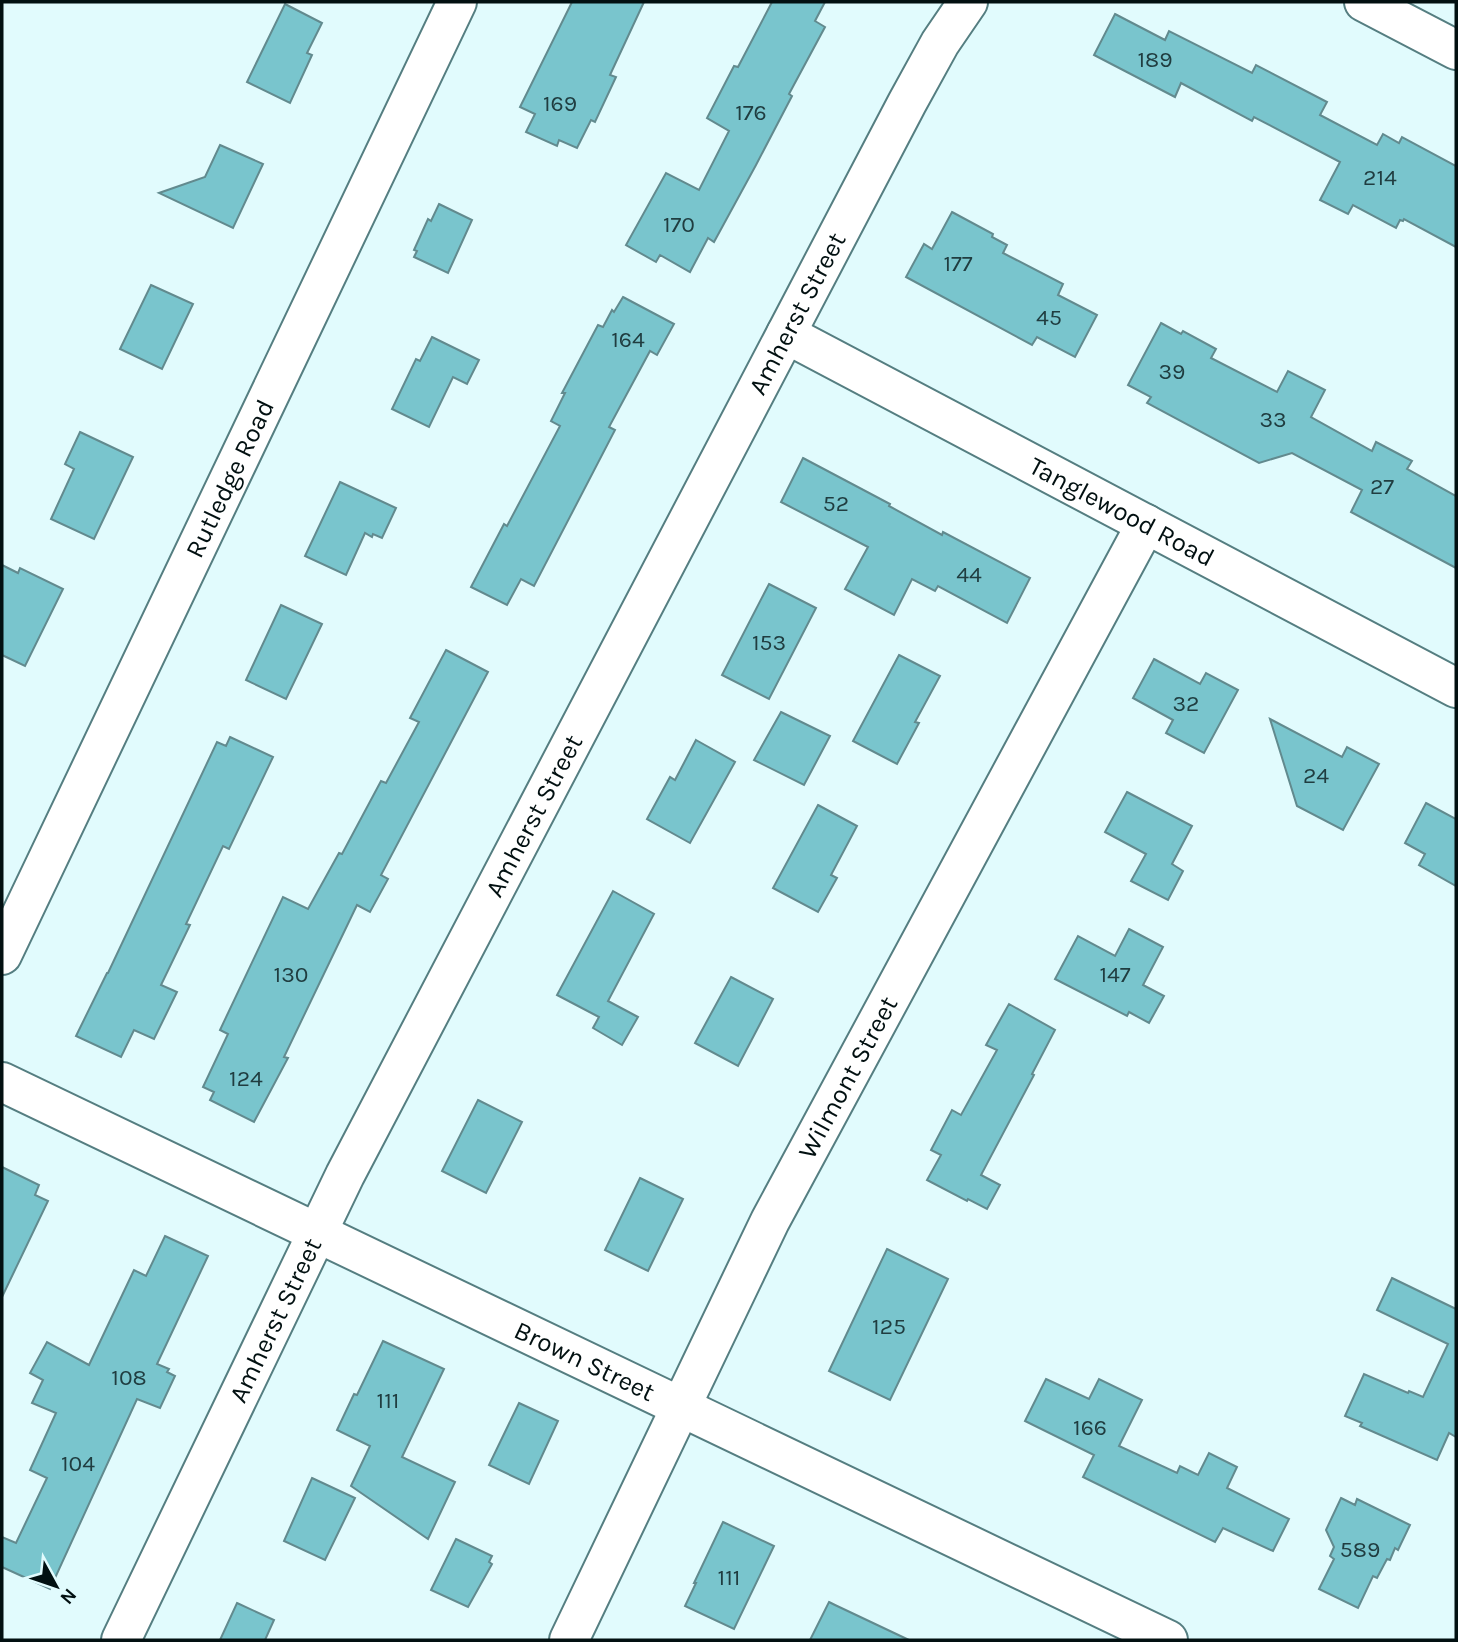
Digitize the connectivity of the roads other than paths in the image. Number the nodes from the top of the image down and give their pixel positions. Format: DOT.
graph roads {
  1 [pos="457,2"];
  2 [pos="968,2"];
  3 [pos="1364,2"];
  4 [pos="1456,50"];
  5 [pos="786,334"];
  6 [pos="1146,524"];
  7 [pos="1456,688"];
  8 [pos="2,955"];
  9 [pos="2,1082"];
  10 [pos="316,1232"];
  11 [pos="680,1407"];
  12 [pos="121,1640"];
  13 [pos="569,1640"];
  14 [pos="1168,1640"];
  1 -- 8 [label="street, Rutledge Road"];
  2 -- 5 [label="street, Amherst Street"];
  3 -- 4 [label="street"];
  5 -- 6 [label="street, Tanglewood Road"];
  5 -- 10 [label="street, Amherst Street"];
  6 -- 7 [label="street, Tanglewood Road"];
  6 -- 11 [label="street, Wilmont Street"];
  9 -- 10 [label="street, Brown Street"];
  10 -- 11 [label="street, Brown Street"];
  10 -- 12 [label="street, Amherst Street"];
  11 -- 13 [label="street, Wilmont Street"];
  11 -- 14 [label="street, Brown Street"];
}
